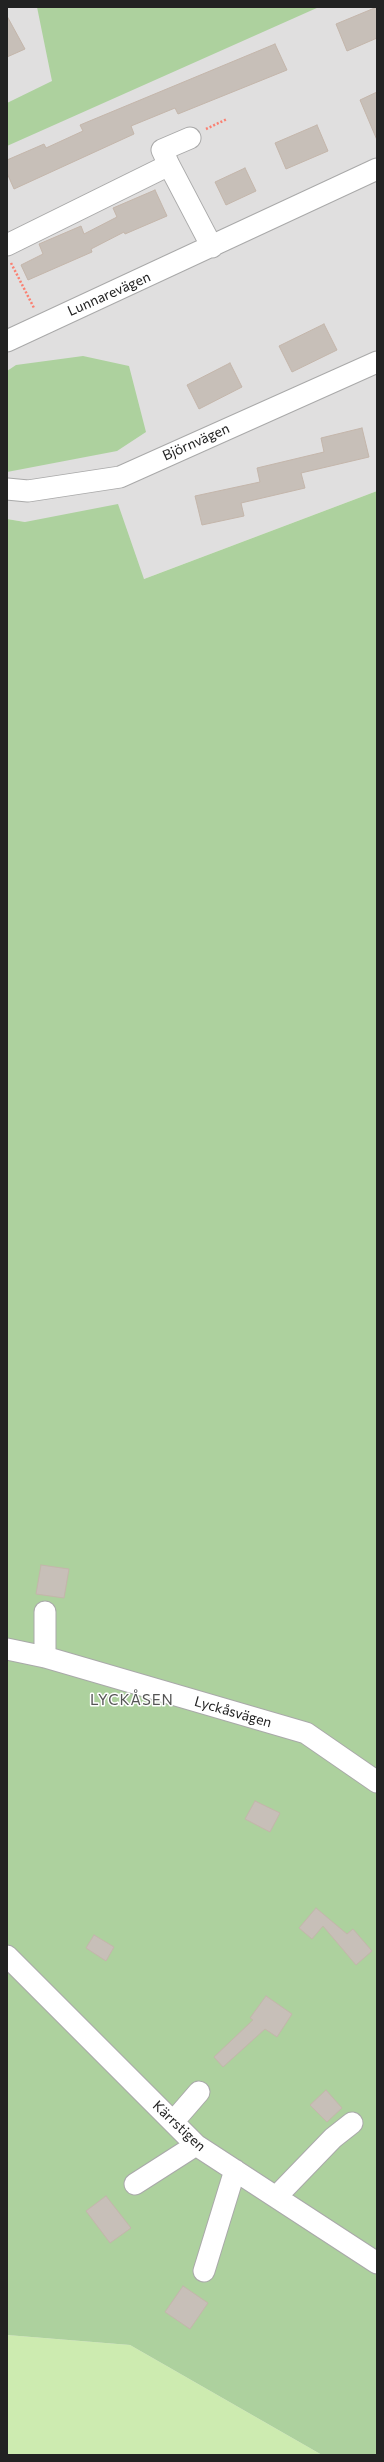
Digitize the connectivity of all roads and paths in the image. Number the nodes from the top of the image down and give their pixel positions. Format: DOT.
graph roads {
  1 [pos="190,138"];
  2 [pos="169,165"];
  3 [pos="377,169"];
  4 [pos="7,245"];
  5 [pos="212,248"];
  6 [pos="7,256"];
  7 [pos="43,324"];
  8 [pos="7,341"];
  9 [pos="377,362"];
  10 [pos="7,489"];
  11 [pos="45,1612"];
  12 [pos="7,1649"];
  13 [pos="45,1657"];
  14 [pos="377,1782"];
  15 [pos="7,1956"];
  16 [pos="199,2092"];
  17 [pos="173,2122"];
  18 [pos="352,2123"];
  19 [pos="196,2145"];
  20 [pos="235,2170"];
  21 [pos="135,2184"];
  22 [pos="276,2197"];
  23 [pos="377,2263"];
  24 [pos="204,2271"];
  1 -- 2 [label="street"];
  2 -- 4 [label="street"];
  2 -- 5 [label="street"];
  3 -- 5 [label="street, Lunnarevägen"];
  5 -- 7 [label="street, Lunnarevägen"];
  6 -- 7 [label="path"];
  7 -- 8 [label="street, Lunnarevägen"];
  9 -- 10 [label="street, Björnvägen"];
  11 -- 13 [label="street"];
  12 -- 13 [label="street, Lyckåsvägen"];
  13 -- 14 [label="street, Lyckåsvägen"];
  15 -- 17 [label="street, Kärrstigen"];
  16 -- 17 [label="street"];
  17 -- 19 [label="street, Kärrstigen"];
  18 -- 22 [label="street"];
  19 -- 20 [label="street, Kärrstigen"];
  19 -- 21 [label="street"];
  20 -- 22 [label="street, Kärrstigen"];
  20 -- 24 [label="street"];
  22 -- 23 [label="street, Kärrstigen"];
}
